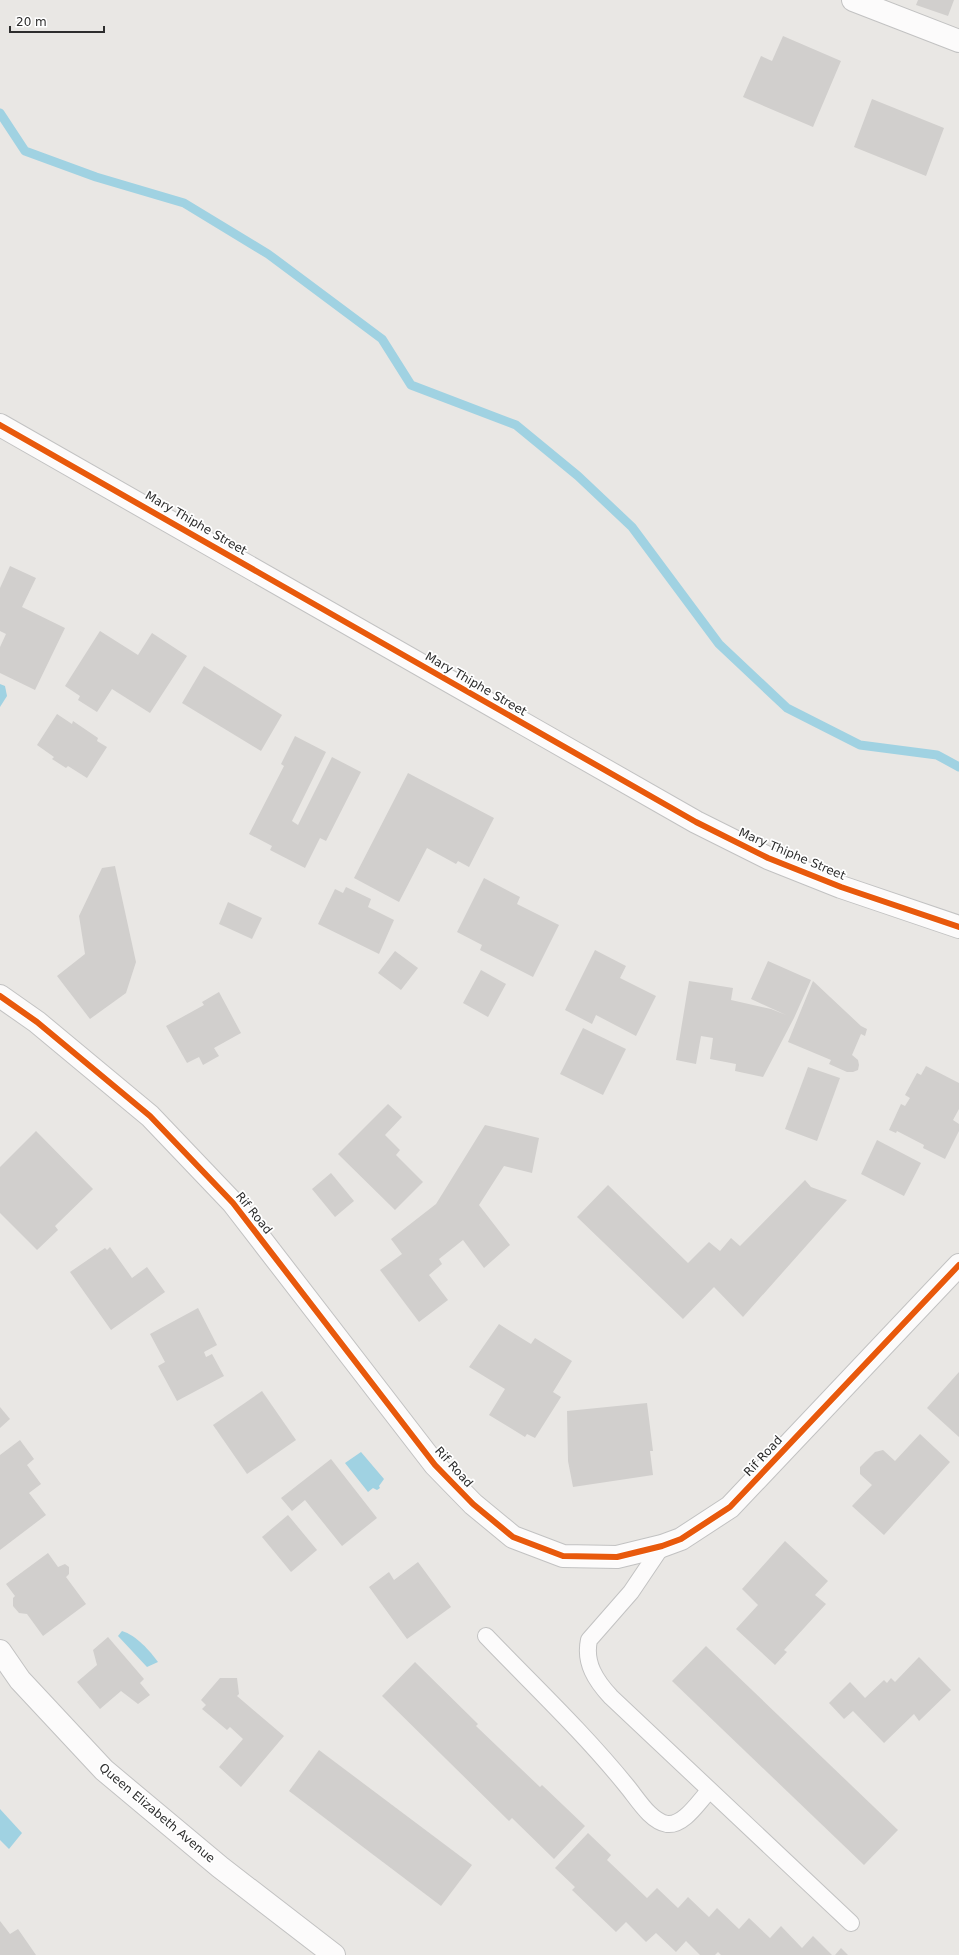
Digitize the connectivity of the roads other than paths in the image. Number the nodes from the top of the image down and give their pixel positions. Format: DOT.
graph roads {
  1 [pos="853,0"];
  2 [pos="959,41"];
  3 [pos="0,425"];
  4 [pos="959,927"];
  5 [pos="0,996"];
  6 [pos="959,1265"];
  7 [pos="662,1546"];
  8 [pos="486,1636"];
  9 [pos="0,1651"];
  10 [pos="708,1791"];
  11 [pos="851,1923"];
  12 [pos="334,1955"];
  1 -- 2 [label="street"];
  3 -- 4 [label="street, Mary Thiphe Street"];
  5 -- 7 [label="street, Rif Road"];
  6 -- 7 [label="street, Rif Road"];
  7 -- 10 [label="lane"];
  8 -- 10 [label="lane"];
  9 -- 12 [label="street, Queen Elizabeth Avenue"];
  10 -- 11 [label="lane"];
}
